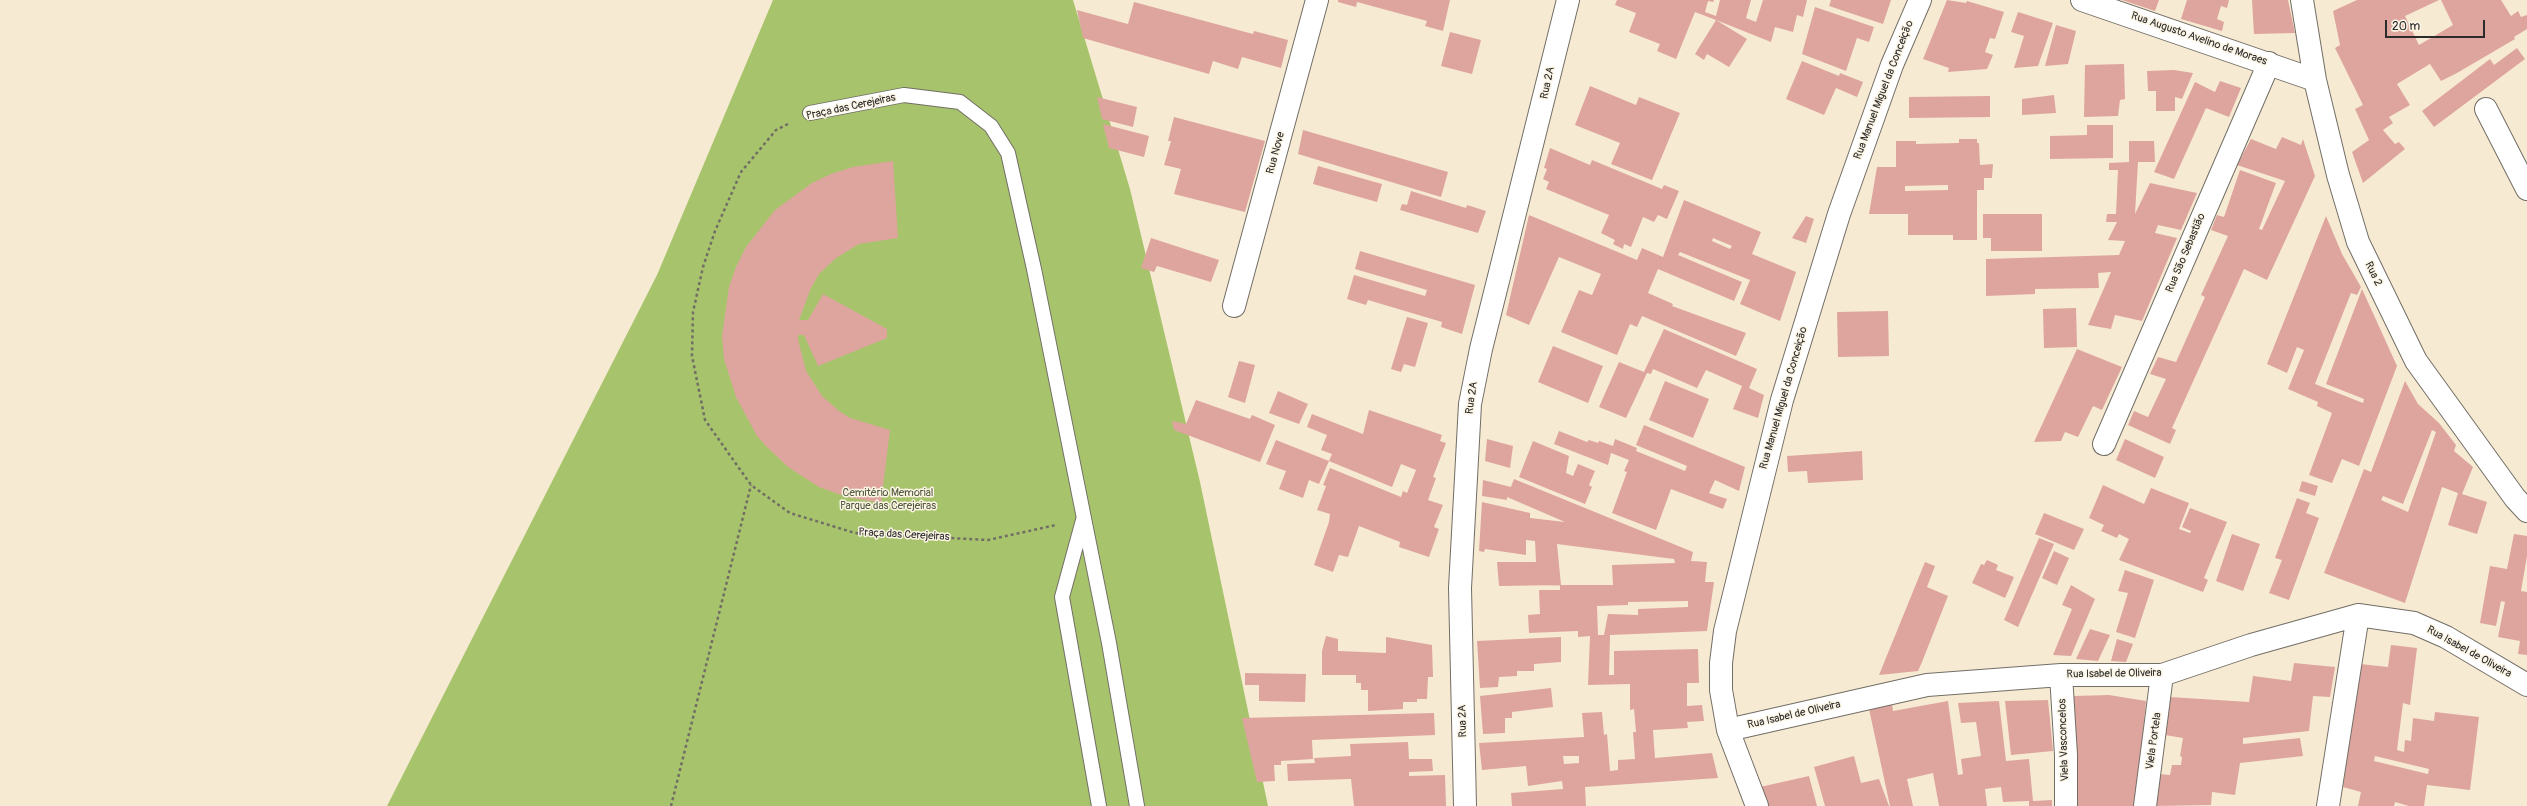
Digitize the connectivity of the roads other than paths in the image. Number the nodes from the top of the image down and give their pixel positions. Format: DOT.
graph roads {
  1 [pos="1317,0"];
  2 [pos="1568,0"];
  3 [pos="1920,0"];
  4 [pos="2082,0"];
  5 [pos="2302,0"];
  6 [pos="2269,63"];
  7 [pos="2315,80"];
  8 [pos="2486,109"];
  9 [pos="810,114"];
  10 [pos="2527,189"];
  11 [pos="1234,306"];
  12 [pos="2104,444"];
  13 [pos="2527,511"];
  14 [pos="1084,518"];
  15 [pos="2358,615"];
  16 [pos="2061,675"];
  17 [pos="2162,675"];
  18 [pos="2527,685"];
  19 [pos="1728,730"];
  20 [pos="1099,806"];
  21 [pos="1137,806"];
  22 [pos="1465,806"];
  23 [pos="1757,806"];
  24 [pos="2066,806"];
  25 [pos="2145,806"];
  26 [pos="2328,806"];
  1 -- 11 [label="street, Rua Nove"];
  2 -- 22 [label="street, Rua 2A"];
  3 -- 19 [label="street, Rua Manuel Miguel da Conceição"];
  4 -- 6 [label="street, Rua Augusto Avelino de Moraes"];
  5 -- 7 [label="street, Rua 2"];
  6 -- 7 [label="street, Rua Augusto Avelino de Moraes"];
  6 -- 12 [label="street, Rua São Sebastião"];
  7 -- 13 [label="street, Rua 2"];
  8 -- 10 [label="street"];
  9 -- 14 [label="lane, Praça das Cerejeiras"];
  14 -- 20 [label="lane, Praça das Cerejeiras"];
  14 -- 21 [label="lane, Praça das Cerejeiras"];
  15 -- 17 [label="street, Rua Isabel de Oliveira"];
  15 -- 18 [label="street, Rua Isabel de Oliveira"];
  15 -- 26 [label="street"];
  16 -- 17 [label="street, Rua Isabel de Oliveira"];
  16 -- 19 [label="street, Rua Isabel de Oliveira"];
  16 -- 24 [label="street, Viela Vasconcelos"];
  17 -- 25 [label="street, Viela Portela"];
  19 -- 23 [label="street, Rua Manuel Miguel da Conceição"];
}
